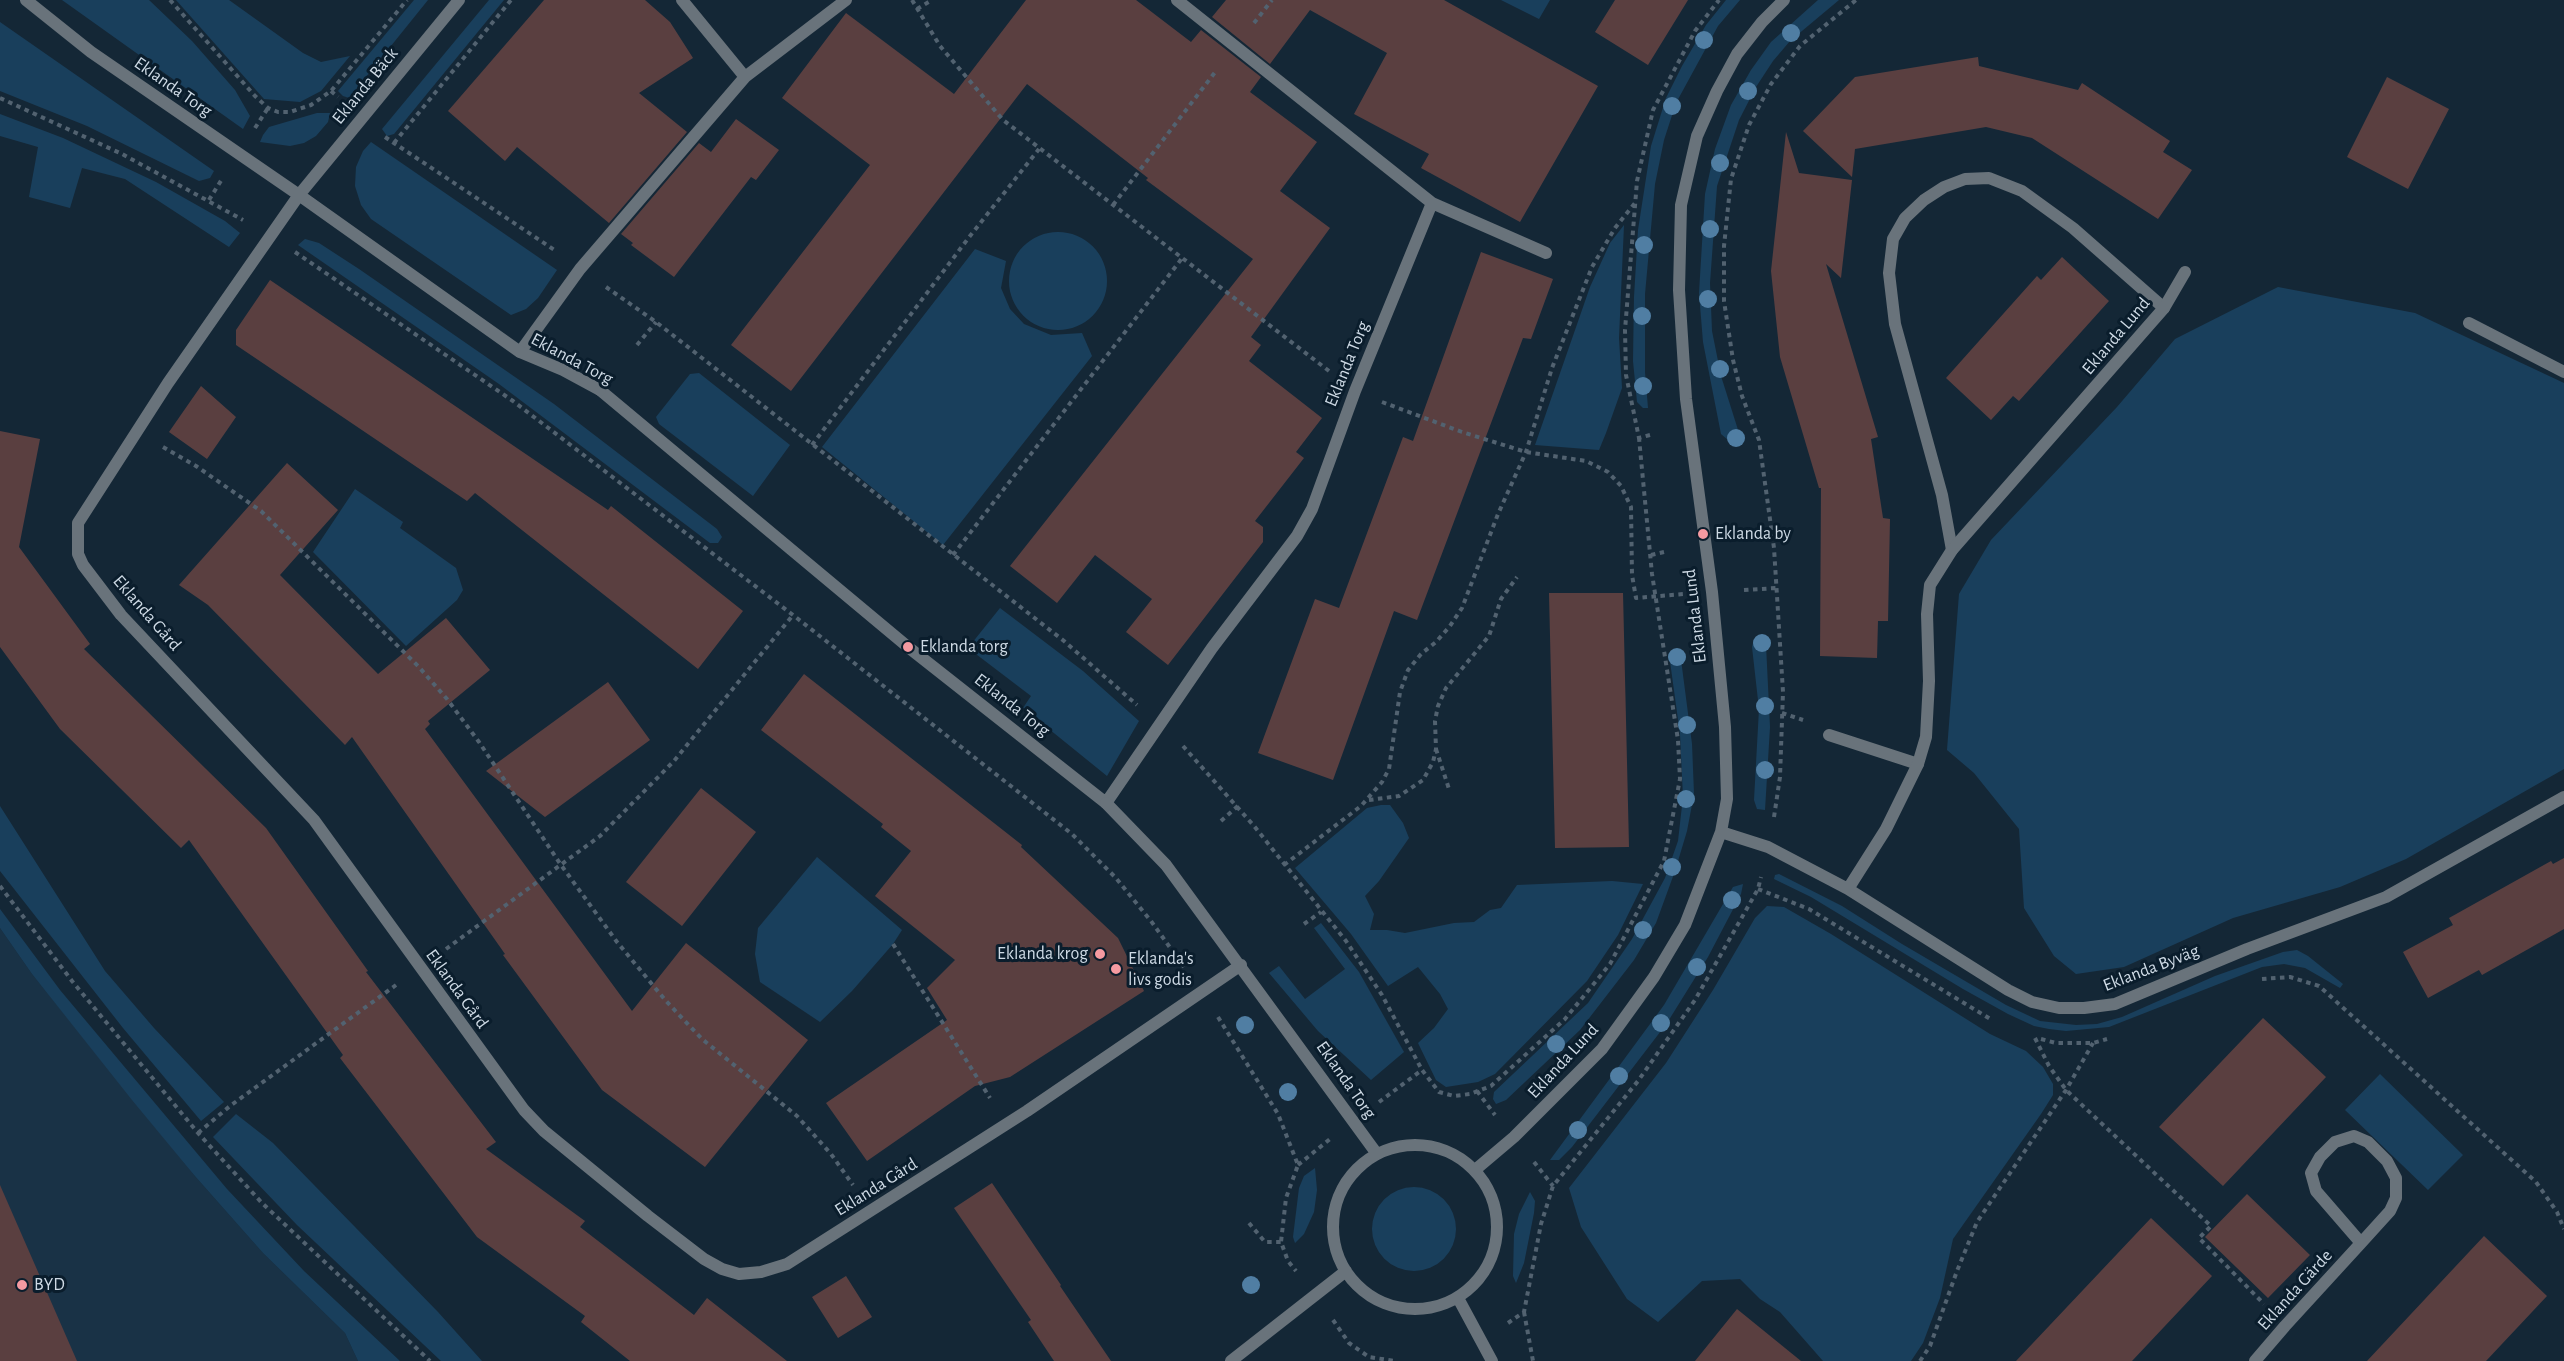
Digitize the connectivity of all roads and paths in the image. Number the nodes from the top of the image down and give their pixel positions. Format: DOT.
graph roads {
  1 [pos="26,0"];
  2 [pos="170,0"];
  3 [pos="407,0"];
  4 [pos="459,0"];
  5 [pos="511,0"];
  6 [pos="682,0"];
  7 [pos="846,0"];
  8 [pos="912,0"];
  9 [pos="932,0"];
  10 [pos="1177,0"];
  11 [pos="1272,0"];
  12 [pos="1784,0"];
  13 [pos="918,9"];
  14 [pos="1236,45"];
  15 [pos="745,77"];
  16 [pos="0,98"];
  17 [pos="1039,149"];
  18 [pos="298,195"];
  19 [pos="1432,203"];
  20 [pos="1635,203"];
  21 [pos="1113,205"];
  22 [pos="271,236"];
  23 [pos="1546,253"];
  24 [pos="1183,257"];
  25 [pos="580,269"];
  26 [pos="2185,272"];
  27 [pos="2164,308"];
  28 [pos="656,322"];
  29 [pos="2469,323"];
  30 [pos="637,345"];
  31 [pos="520,352"];
  32 [pos="2564,372"];
  33 [pos="1355,391"];
  34 [pos="136,432"];
  35 [pos="1638,438"];
  36 [pos="812,445"];
  37 [pos="1526,452"];
  38 [pos="1952,550"];
  39 [pos="1664,552"];
  40 [pos="953,555"];
  41 [pos="1651,555"];
  42 [pos="1517,577"];
  43 [pos="1656,597"];
  44 [pos="793,615"];
  45 [pos="1160,724"];
  46 [pos="1829,735"];
  47 [pos="1436,748"];
  48 [pos="1918,764"];
  49 [pos="1449,789"];
  50 [pos="2564,797"];
  51 [pos="1367,800"];
  52 [pos="1106,803"];
  53 [pos="1238,806"];
  54 [pos="1221,821"];
  55 [pos="1721,832"];
  56 [pos="561,865"];
  57 [pos="1284,865"];
  58 [pos="0,886"];
  59 [pos="1848,889"];
  60 [pos="1321,912"];
  61 [pos="1304,924"];
  62 [pos="893,944"];
  63 [pos="1240,965"];
  64 [pos="420,968"];
  65 [pos="2254,982"];
  66 [pos="1201,992"];
  67 [pos="2113,1037"];
  68 [pos="2035,1038"];
  69 [pos="1422,1070"];
  70 [pos="2066,1090"];
  71 [pos="1477,1092"];
  72 [pos="1006,1125"];
  73 [pos="198,1133"];
  74 [pos="1377,1154"];
  75 [pos="1475,1170"];
  76 [pos="872,1212"];
  77 [pos="1249,1223"];
  78 [pos="2564,1229"];
  79 [pos="1281,1242"];
  80 [pos="2361,1243"];
  81 [pos="1346,1271"];
  82 [pos="1315,1294"];
  83 [pos="1458,1298"];
  84 [pos="1524,1312"];
  85 [pos="2285,1326"];
  86 [pos="430,1361"];
  87 [pos="1231,1361"];
  88 [pos="1395,1361"];
  89 [pos="1492,1361"];
  90 [pos="1533,1361"];
  91 [pos="1920,1361"];
  92 [pos="2254,1361"];
  1 -- 18 [label="street, Eklanda Torg"];
  2 -- 3 [label="path"];
  4 -- 18 [label="street, Eklanda Bäck"];
  5 -- 25 [label="path"];
  6 -- 15 [label="street"];
  7 -- 15 [label="street"];
  8 -- 13 [label="path"];
  9 -- 13 [label="path"];
  10 -- 14 [label="street"];
  11 -- 14 [label="path"];
  12 -- 55 [label="street, Eklanda Lund"];
  13 -- 17 [label="path"];
  14 -- 19 [label="street"];
  14 -- 21 [label="path"];
  15 -- 25 [label="street"];
  16 -- 22 [label="path"];
  17 -- 21 [label="path"];
  17 -- 36 [label="path"];
  18 -- 22 [label="street, Eklanda Gård"];
  18 -- 31 [label="street, Eklanda Torg"];
  19 -- 23 [label="street"];
  19 -- 33 [label="street, Eklanda Torg"];
  20 -- 37 [label="path"];
  21 -- 24 [label="path"];
  22 -- 34 [label="street, Eklanda Gård"];
  22 -- 44 [label="path"];
  24 -- 33 [label="path"];
  24 -- 40 [label="path"];
  25 -- 28 [label="path"];
  25 -- 31 [label="street"];
  26 -- 27 [label="street, Eklanda Lund"];
  27 -- 38 [label="street, Eklanda Lund"];
  27 -- 38 [label="street"];
  28 -- 30 [label="path"];
  28 -- 36 [label="path"];
  29 -- 32 [label="street"];
  31 -- 52 [label="street, Eklanda Torg"];
  33 -- 37 [label="path"];
  33 -- 45 [label="street, Eklanda Torg"];
  34 -- 56 [label="path"];
  34 -- 64 [label="street, Eklanda Gård"];
  35 -- 41 [label="path"];
  36 -- 40 [label="path"];
  37 -- 43 [label="path"];
  37 -- 51 [label="path"];
  38 -- 48 [label="street, Eklanda Lund"];
  39 -- 41 [label="path"];
  40 -- 45 [label="path"];
  41 -- 43 [label="path"];
  42 -- 47 [label="path"];
  43 -- 71 [label="path"];
  44 -- 56 [label="path"];
  44 -- 66 [label="path"];
  45 -- 52 [label="street, Eklanda Torg"];
  45 -- 53 [label="path"];
  46 -- 48 [label="street"];
  47 -- 49 [label="path"];
  47 -- 51 [label="path"];
  48 -- 59 [label="street, Eklanda Lund"];
  50 -- 59 [label="street, Eklanda Byväg"];
  51 -- 57 [label="path"];
  52 -- 63 [label="street, Eklanda Torg"];
  53 -- 54 [label="path"];
  53 -- 57 [label="path"];
  55 -- 59 [label="street, Eklanda Byväg"];
  55 -- 75 [label="street, Eklanda Lund"];
  56 -- 64 [label="path"];
  56 -- 76 [label="path"];
  57 -- 60 [label="path"];
  58 -- 73 [label="path"];
  60 -- 61 [label="path"];
  60 -- 69 [label="path"];
  62 -- 72 [label="path"];
  63 -- 66 [label="street, Eklanda Gård"];
  63 -- 74 [label="street, Eklanda Torg"];
  64 -- 73 [label="path"];
  64 -- 76 [label="street, Eklanda Gård"];
  65 -- 78 [label="path"];
  66 -- 72 [label="street, Eklanda Gård"];
  66 -- 79 [label="path"];
  67 -- 70 [label="path"];
  68 -- 70 [label="path"];
  70 -- 85 [label="path"];
  70 -- 91 [label="path"];
  72 -- 76 [label="street, Eklanda Gård"];
  73 -- 86 [label="path"];
  74 -- 75 [label="street"];
  74 -- 81 [label="street"];
  75 -- 83 [label="street"];
  77 -- 79 [label="path"];
  79 -- 82 [label="path"];
  80 -- 80 [label="street, Eklanda Gärde"];
  80 -- 85 [label="street, Eklanda Gärde"];
  81 -- 82 [label="street"];
  81 -- 83 [label="street"];
  82 -- 87 [label="street"];
  82 -- 88 [label="path"];
  83 -- 89 [label="street"];
  84 -- 90 [label="path"];
  85 -- 92 [label="street, Eklanda Gärde"];
}
